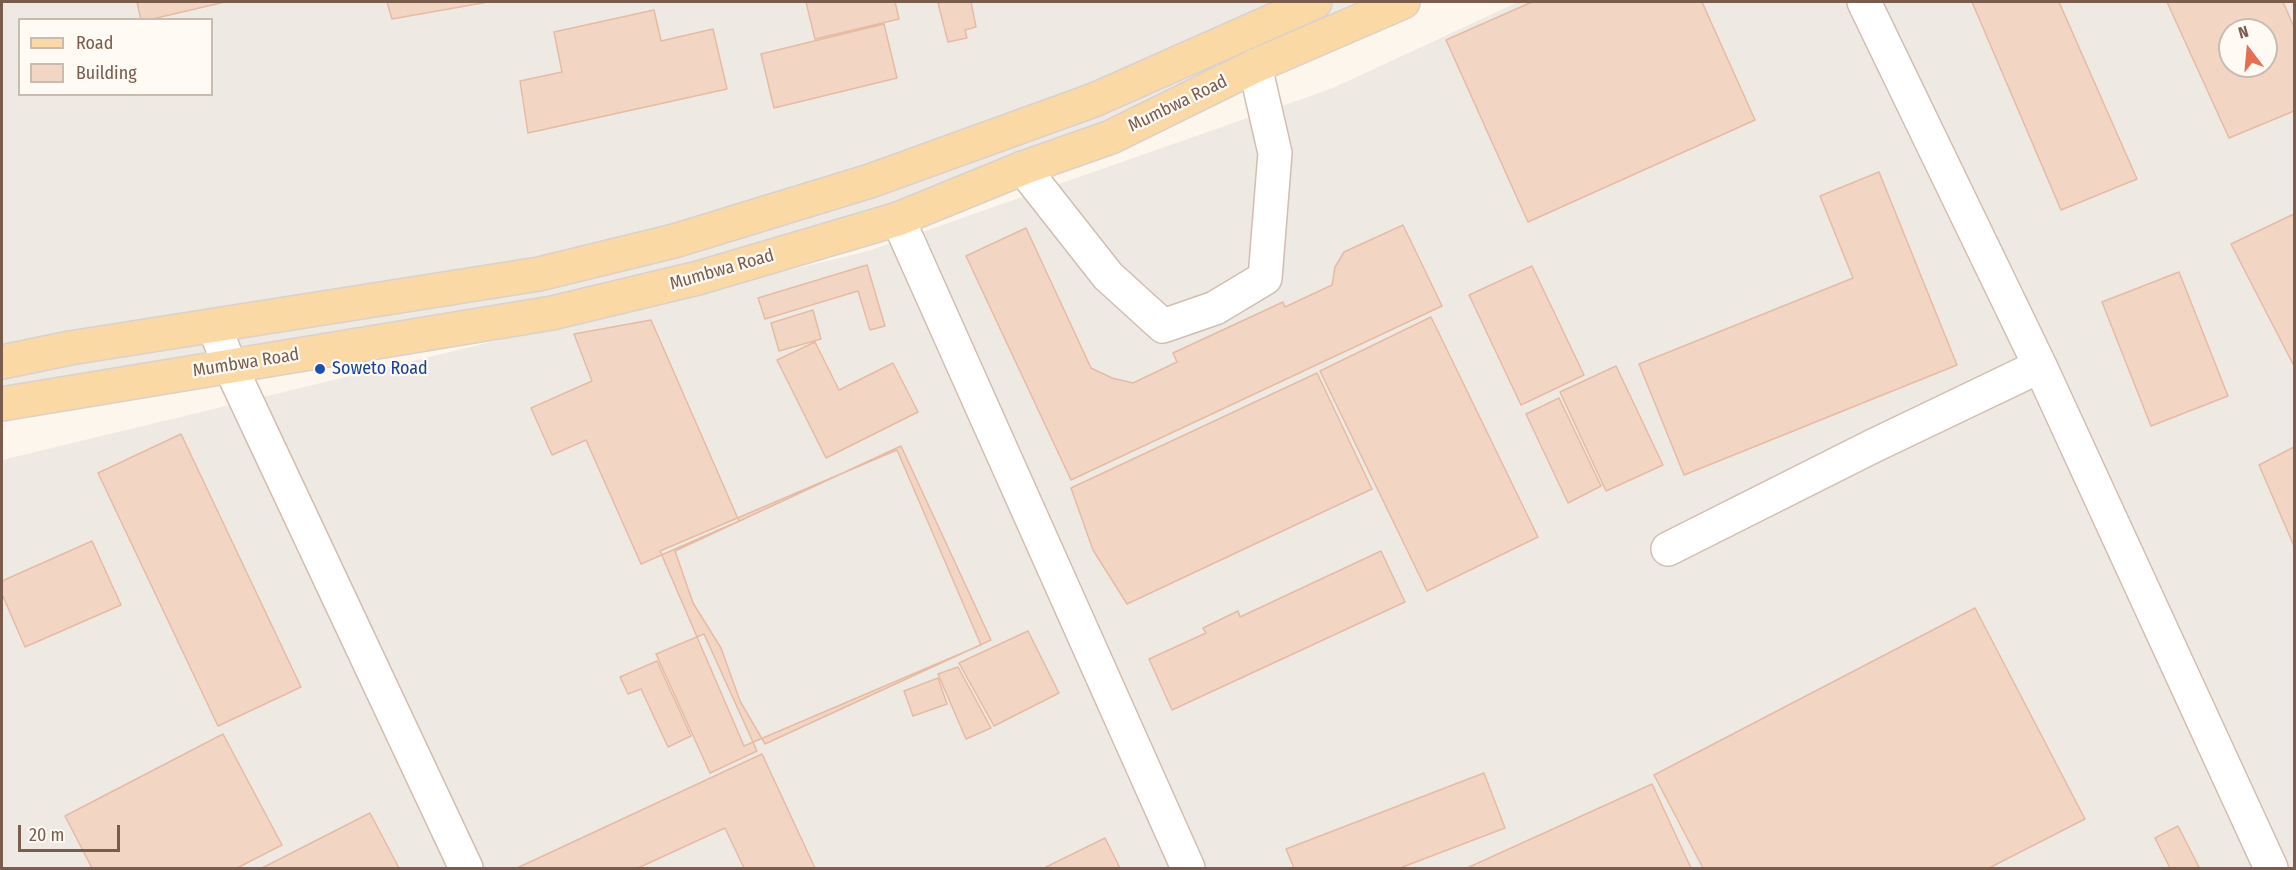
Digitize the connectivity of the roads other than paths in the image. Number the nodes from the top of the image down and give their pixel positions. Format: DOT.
graph roads {
  1 [pos="1315,2"];
  2 [pos="1403,2"];
  3 [pos="1864,2"];
  4 [pos="1255,66"];
  5 [pos="1094,100"];
  6 [pos="1111,137"];
  7 [pos="1023,168"];
  8 [pos="898,219"];
  9 [pos="214,326"];
  10 [pos="2,362"];
  11 [pos="230,366"];
  12 [pos="2040,366"];
  13 [pos="2,404"];
  14 [pos="1668,549"];
  15 [pos="466,868"];
  16 [pos="1188,868"];
  17 [pos="2271,868"];
  1 -- 5 [label="main road, Mumbwa Road"];
  2 -- 4 [label="main road, Mumbwa Road"];
  3 -- 12 [label="street"];
  4 -- 6 [label="main road, Mumbwa Road"];
  4 -- 7 [label="street"];
  5 -- 6 [label="main road"];
  5 -- 9 [label="main road, Mumbwa Road"];
  6 -- 7 [label="main road, Mumbwa Road"];
  7 -- 8 [label="main road, Mumbwa Road"];
  8 -- 11 [label="main road, Mumbwa Road"];
  8 -- 16 [label="street"];
  9 -- 10 [label="main road, Mumbwa Road"];
  9 -- 11 [label="street"];
  11 -- 13 [label="main road, Mumbwa Road"];
  11 -- 15 [label="street"];
  12 -- 14 [label="street"];
  12 -- 17 [label="street"];
}
